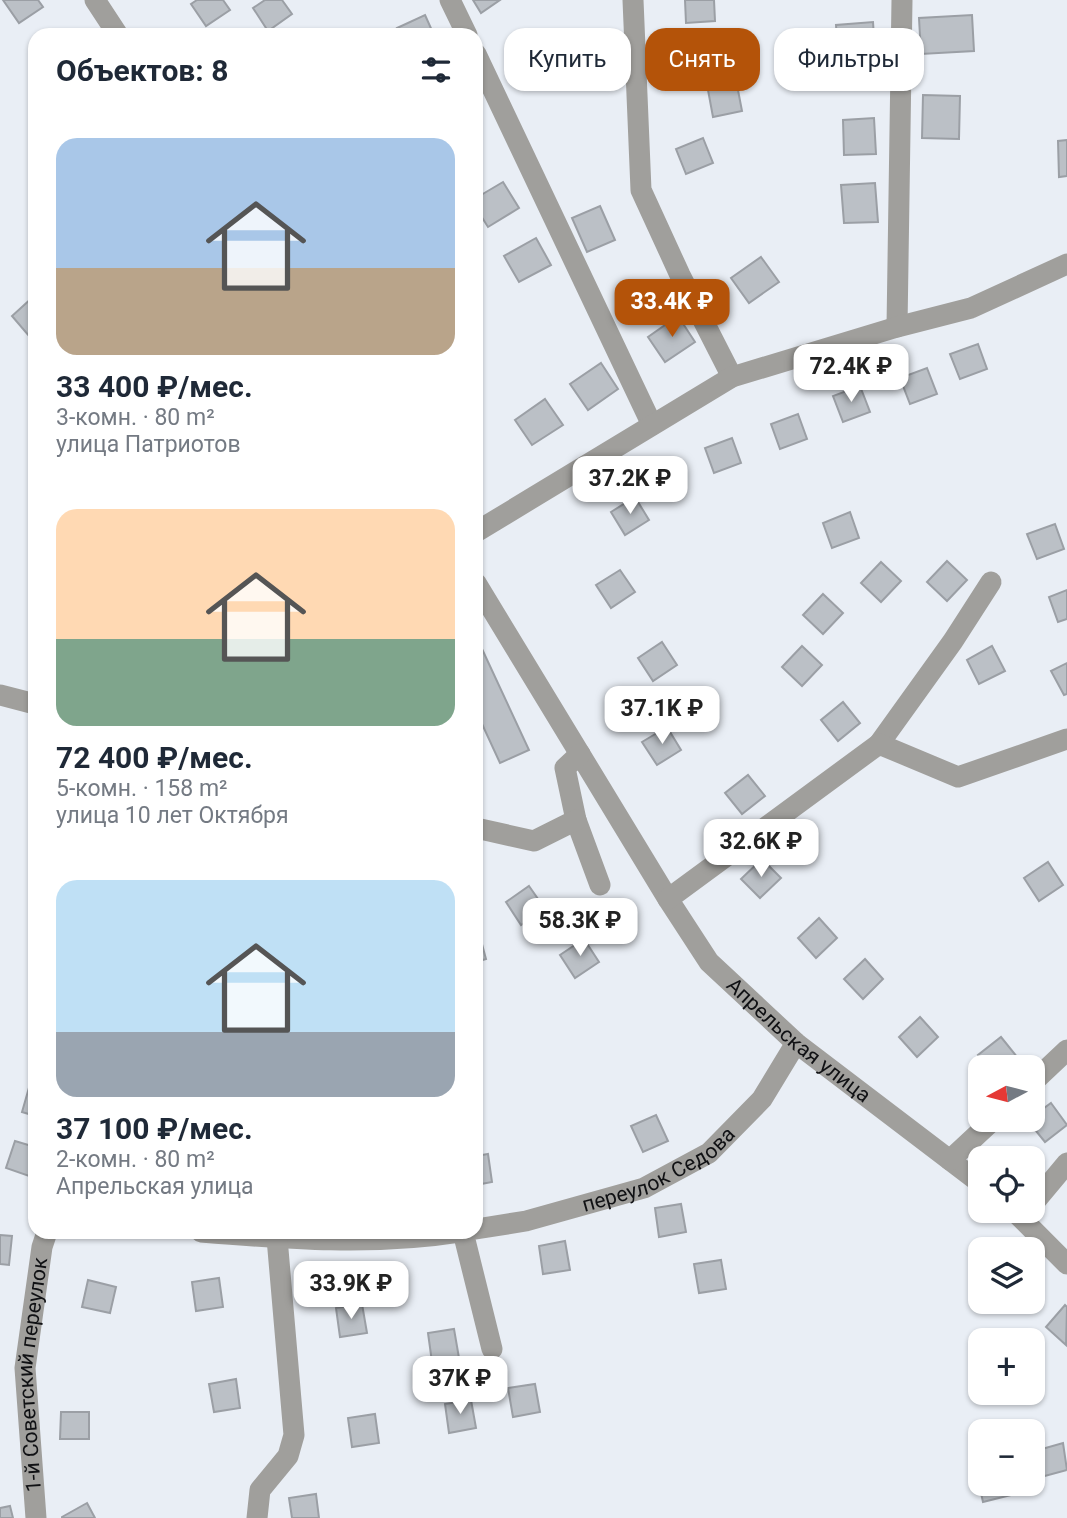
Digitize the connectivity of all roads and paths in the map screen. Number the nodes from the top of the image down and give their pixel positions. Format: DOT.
graph roads {
  1 [pos="95,0"];
  2 [pos="450,0"];
  3 [pos="633,0"];
  4 [pos="902,0"];
  5 [pos="113,28"];
  6 [pos="464,28"];
  7 [pos="483,69"];
  8 [pos="1067,264"];
  9 [pos="897,327"];
  10 [pos="732,377"];
  11 [pos="652,425"];
  12 [pos="483,528"];
  13 [pos="991,582"];
  14 [pos="483,610"];
  15 [pos="0,695"];
  16 [pos="28,702"];
  17 [pos="1067,739"];
  18 [pos="879,744"];
  19 [pos="580,754"];
  20 [pos="576,820"];
  21 [pos="483,830"];
  22 [pos="600,885"];
  23 [pos="668,899"];
  24 [pos="796,1043"];
  25 [pos="1067,1050"];
  26 [pos="1045,1071"];
  27 [pos="980,1132"];
  28 [pos="950,1160"];
  29 [pos="1067,1163"];
  30 [pos="968,1174"];
  31 [pos="1045,1188"];
  32 [pos="1034,1223"];
  33 [pos="483,1229"];
  34 [pos="45,1239"];
  35 [pos="277,1239"];
  36 [pos="290,1239"];
  37 [pos="363,1239"];
  38 [pos="464,1239"];
  39 [pos="1067,1264"];
  40 [pos="492,1349"];
  41 [pos="36,1518"];
  42 [pos="257,1518"];
  1 -- 5 [label="street"];
  2 -- 6 [label="street"];
  3 -- 10 [label="street"];
  4 -- 9 [label="street"];
  7 -- 11 [label="street"];
  8 -- 9 [label="street"];
  9 -- 10 [label="street"];
  10 -- 11 [label="street"];
  11 -- 12 [label="street"];
  13 -- 18 [label="street"];
  14 -- 19 [label="street, Апрельская улица"];
  15 -- 16 [label="street"];
  17 -- 18 [label="street"];
  18 -- 23 [label="street"];
  19 -- 20 [label="street"];
  19 -- 23 [label="street, Апрельская улица"];
  20 -- 21 [label="street"];
  20 -- 22 [label="street"];
  23 -- 24 [label="street, Апрельская улица"];
  24 -- 28 [label="street, Апрельская улица"];
  24 -- 33 [label="street, переулок Седова"];
  25 -- 26 [label="street"];
  27 -- 28 [label="street"];
  28 -- 30 [label="street, Апрельская улица"];
  29 -- 31 [label="street"];
  32 -- 39 [label="street"];
  34 -- 41 [label="street, 1-й Советский переулок"];
  35 -- 42 [label="street"];
  36 -- 37 [label="street"];
  38 -- 40 [label="street"];
}
